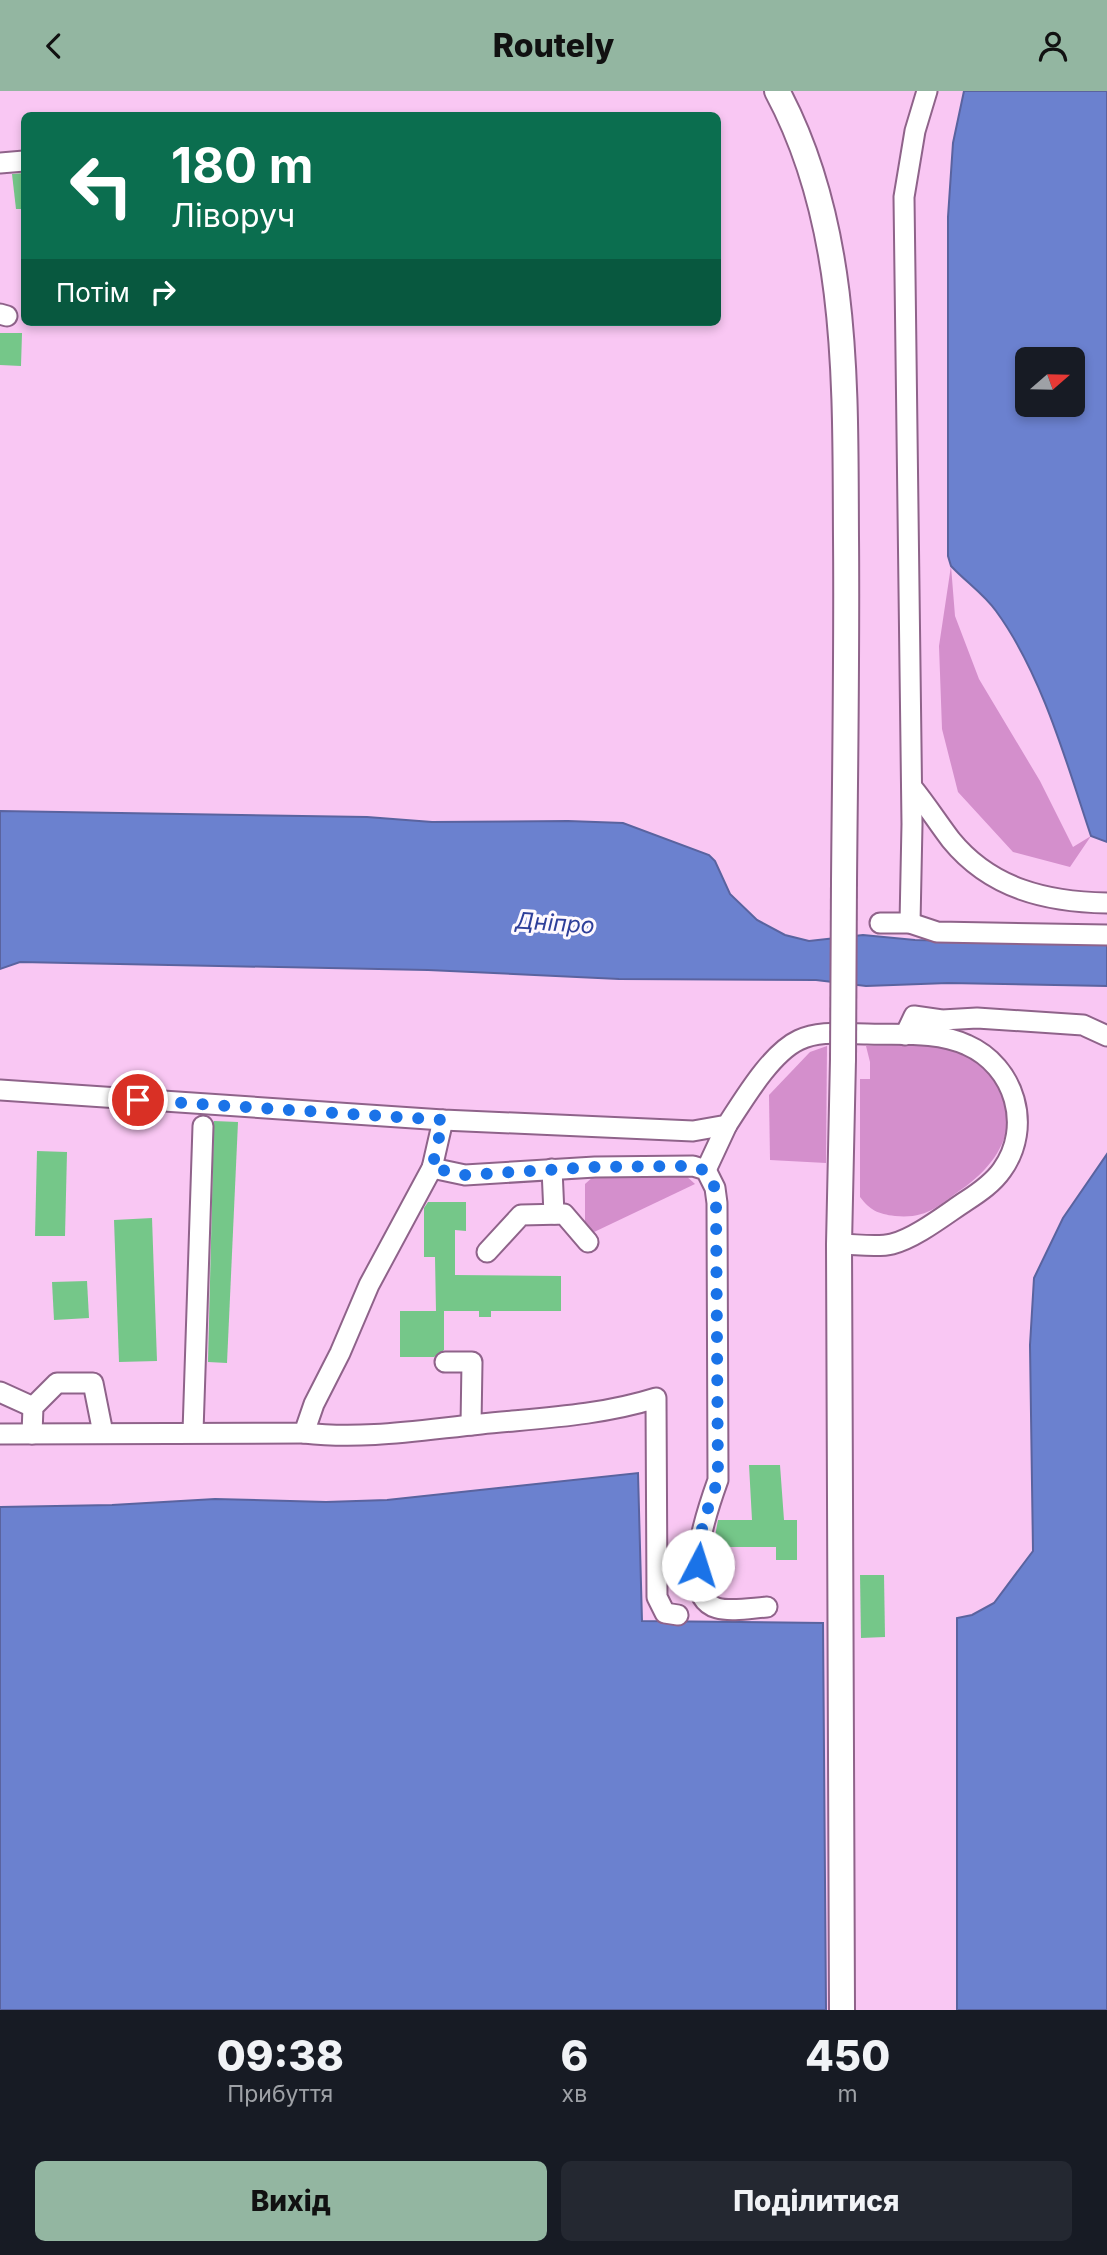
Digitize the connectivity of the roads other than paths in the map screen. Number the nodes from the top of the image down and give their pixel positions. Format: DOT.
graph roads {
  1 [pos="777,91"];
  2 [pos="927,91"];
  3 [pos="21,161"];
  4 [pos="0,163"];
  5 [pos="912,787"];
  6 [pos="1107,903"];
  7 [pos="880,923"];
  8 [pos="910,923"];
  9 [pos="1107,935"];
  10 [pos="905,1035"];
  11 [pos="1107,1036"];
  12 [pos="0,1090"];
  13 [pos="443,1120"];
  14 [pos="727,1125"];
  15 [pos="203,1126"];
  16 [pos="432,1168"];
  17 [pos="552,1169"];
  18 [pos="706,1171"];
  19 [pos="554,1214"];
  20 [pos="589,1242"];
  21 [pos="839,1244"];
  22 [pos="488,1252"];
  23 [pos="445,1362"];
  24 [pos="0,1392"];
  25 [pos="33,1407"];
  26 [pos="471,1425"];
  27 [pos="193,1432"];
  28 [pos="103,1433"];
  29 [pos="304,1433"];
  30 [pos="0,1434"];
  31 [pos="32,1434"];
  32 [pos="767,1607"];
  33 [pos="678,1615"];
  34 [pos="842,2010"];
  1 -- 21 [label="main road, bridge"];
  2 -- 5 [label="street"];
  3 -- 4 [label="street"];
  5 -- 6 [label="street"];
  5 -- 8 [label="street"];
  7 -- 8 [label="street"];
  8 -- 9 [label="street"];
  10 -- 11 [label="street"];
  10 -- 14 [label="street"];
  10 -- 21 [label="street"];
  12 -- 13 [label="street"];
  13 -- 14 [label="street"];
  13 -- 16 [label="street"];
  14 -- 18 [label="street"];
  15 -- 27 [label="street"];
  16 -- 17 [label="street"];
  16 -- 29 [label="street"];
  17 -- 18 [label="street"];
  17 -- 19 [label="street"];
  18 -- 32 [label="street"];
  19 -- 20 [label="street"];
  19 -- 22 [label="street"];
  21 -- 34 [label="main road"];
  23 -- 26 [label="street"];
  24 -- 25 [label="street"];
  25 -- 28 [label="street"];
  25 -- 31 [label="street"];
  26 -- 29 [label="street"];
  26 -- 33 [label="street"];
  27 -- 28 [label="street"];
  27 -- 29 [label="street"];
  28 -- 31 [label="street"];
  30 -- 31 [label="street"];
}
